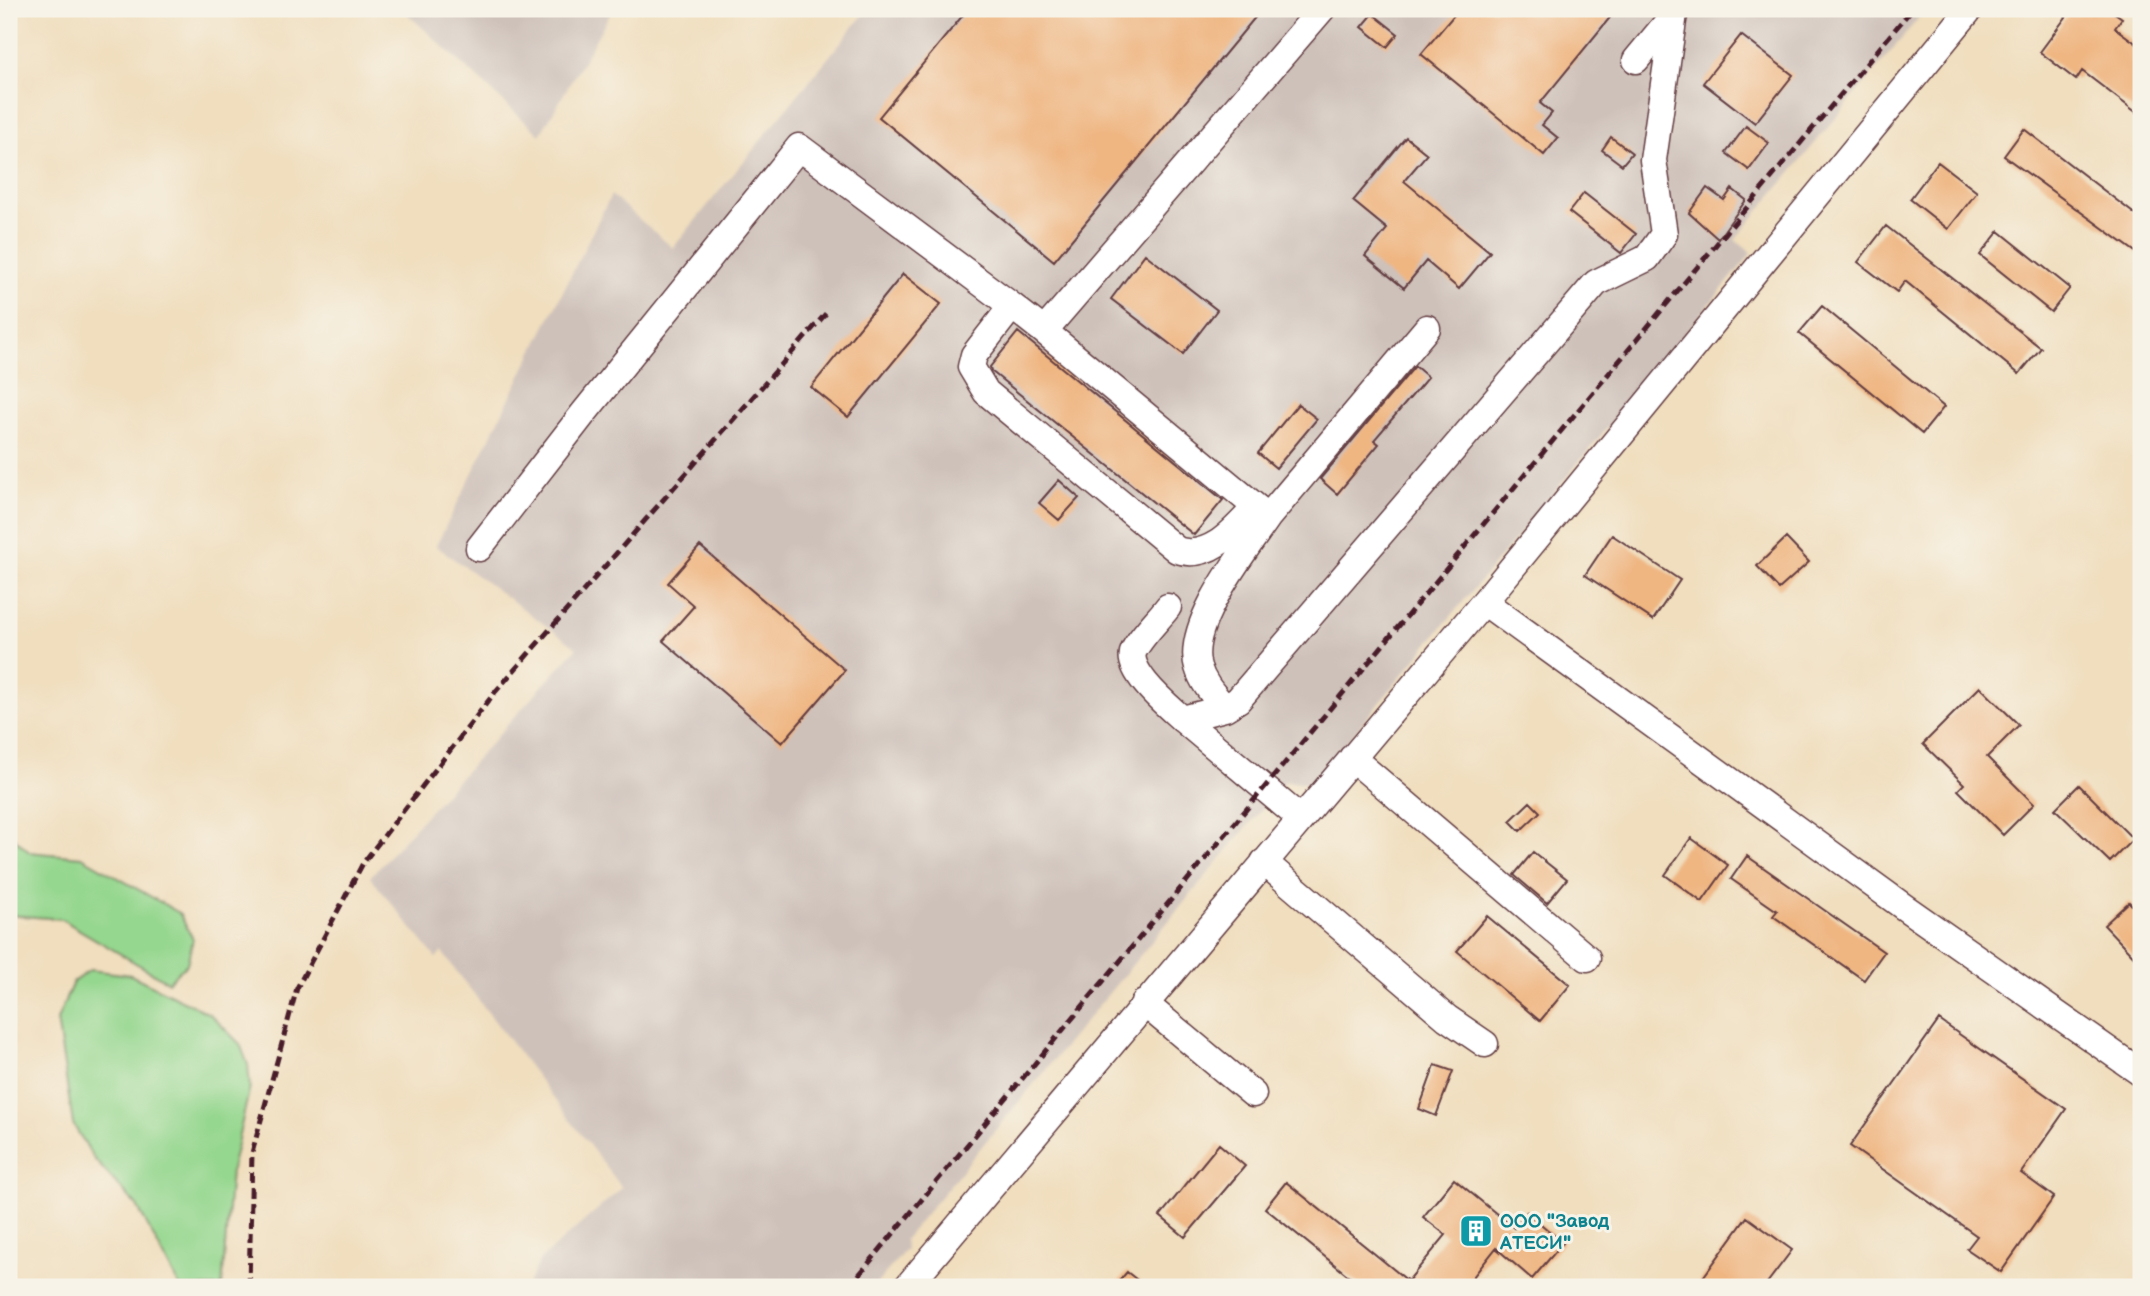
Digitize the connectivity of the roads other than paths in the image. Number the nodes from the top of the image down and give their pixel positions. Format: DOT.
graph roads {
  1 [pos="1322,9"];
  2 [pos="1970,9"];
  3 [pos="1676,11"];
  4 [pos="1636,60"];
  5 [pos="1012,306"];
  6 [pos="1427,328"];
  7 [pos="1044,331"];
  8 [pos="1262,512"];
  9 [pos="479,548"];
  10 [pos="1484,601"];
  11 [pos="1168,607"];
  12 [pos="1225,708"];
  13 [pos="1182,719"];
  14 [pos="1352,758"];
  15 [pos="1301,819"];
  16 [pos="1264,862"];
  17 [pos="1587,958"];
  18 [pos="1144,1003"];
  19 [pos="1485,1044"];
  20 [pos="2141,1073"];
  21 [pos="1253,1094"];
  22 [pos="907,1287"];
  1 -- 7 [label="street"];
  2 -- 10 [label="street"];
  3 -- 4 [label="street"];
  3 -- 12 [label="street"];
  5 -- 7 [label="street"];
  5 -- 8 [label="street"];
  5 -- 9 [label="street"];
  6 -- 8 [label="street"];
  7 -- 8 [label="street"];
  8 -- 12 [label="street"];
  10 -- 14 [label="street"];
  10 -- 20 [label="street"];
  11 -- 13 [label="street"];
  12 -- 13 [label="street"];
  13 -- 15 [label="street"];
  14 -- 15 [label="street"];
  14 -- 17 [label="street"];
  15 -- 16 [label="street"];
  16 -- 18 [label="street"];
  16 -- 19 [label="street"];
  18 -- 21 [label="street"];
  18 -- 22 [label="street"];
}
